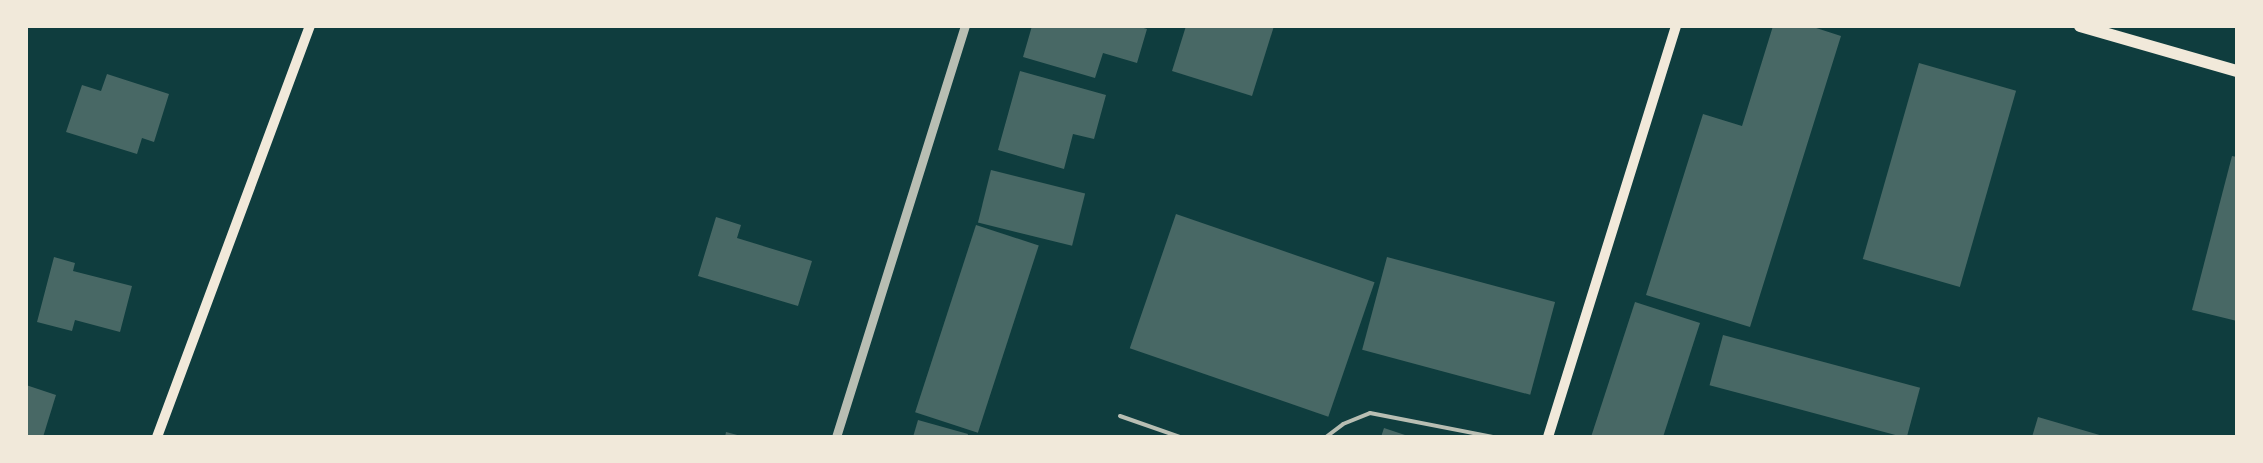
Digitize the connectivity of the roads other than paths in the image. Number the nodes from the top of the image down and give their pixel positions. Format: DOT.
graph roads {
  1 [pos="310,26"];
  2 [pos="965,26"];
  3 [pos="1676,26"];
  4 [pos="2080,26"];
  5 [pos="2237,72"];
  6 [pos="1120,416"];
  7 [pos="157,437"];
  8 [pos="836,437"];
  9 [pos="1180,437"];
  10 [pos="1326,437"];
  11 [pos="1493,437"];
  12 [pos="1548,437"];
  1 -- 7 [label="main road"];
  2 -- 8 [label="street"];
  3 -- 12 [label="main road"];
  4 -- 5 [label="main road"];
  6 -- 9 [label="lane"];
  10 -- 11 [label="lane"];
}
